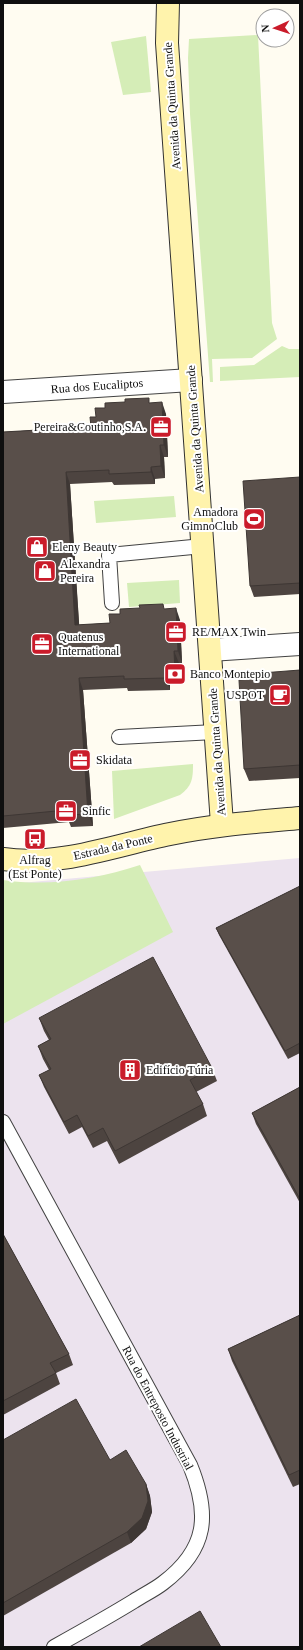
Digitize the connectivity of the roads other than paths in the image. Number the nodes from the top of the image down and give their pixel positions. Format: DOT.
graph roads {
  1 [pos="168,3"];
  2 [pos="191,380"];
  3 [pos="3,392"];
  4 [pos="203,546"];
  5 [pos="112,603"];
  6 [pos="300,644"];
  7 [pos="210,650"];
  8 [pos="215,732"];
  9 [pos="119,737"];
  10 [pos="300,818"];
  11 [pos="222,824"];
  12 [pos="3,859"];
  13 [pos="3,1122"];
  14 [pos="54,1647"];
  1 -- 2 [label="street, Avenida da Quinta Grande"];
  2 -- 3 [label="street, Rua dos Eucaliptos"];
  2 -- 4 [label="street, Avenida da Quinta Grande"];
  4 -- 5 [label="lane"];
  4 -- 7 [label="street, Avenida da Quinta Grande"];
  6 -- 7 [label="street"];
  7 -- 8 [label="street, Avenida da Quinta Grande"];
  8 -- 9 [label="lane"];
  8 -- 11 [label="street, Avenida da Quinta Grande"];
  10 -- 11 [label="street, Avenida da Quinta Grande"];
  11 -- 12 [label="street, Estrada da Ponte"];
  13 -- 14 [label="lane, Rua do Entreposto Industrial"];
}
